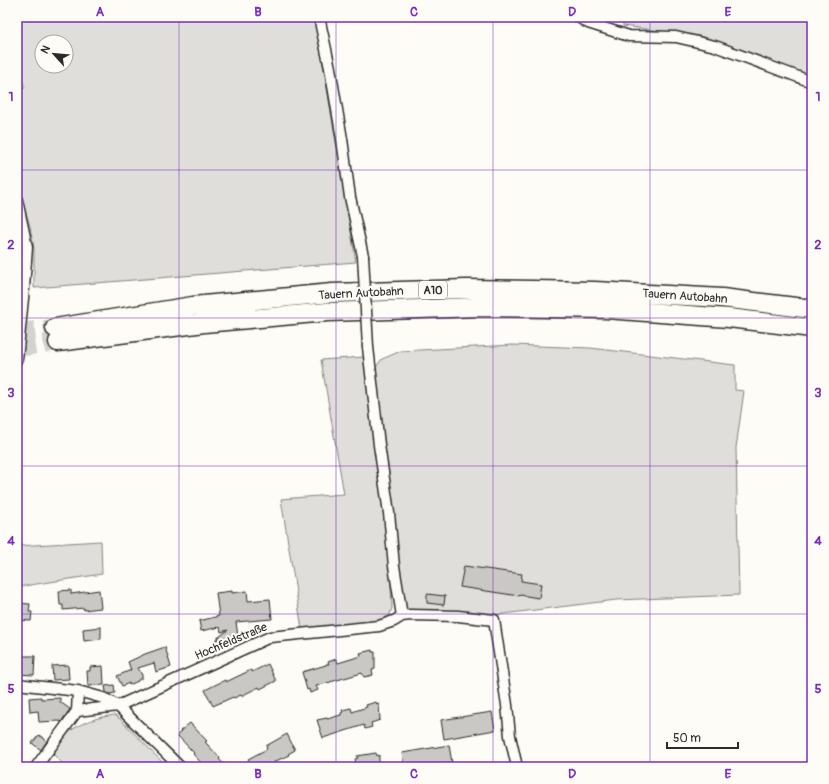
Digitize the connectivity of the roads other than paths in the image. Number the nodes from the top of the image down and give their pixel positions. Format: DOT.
graph roads {
  1 [pos="319,17"];
  2 [pos="578,17"];
  3 [pos="812,82"];
  4 [pos="17,200"];
  5 [pos="812,309"];
  6 [pos="812,328"];
  7 [pos="17,358"];
  8 [pos="402,616"];
  9 [pos="17,684"];
  10 [pos="78,691"];
  11 [pos="118,706"];
  12 [pos="77,710"];
  13 [pos="36,767"];
  14 [pos="180,767"];
  15 [pos="517,767"];
  1 -- 8 [label="street, bridge"];
  2 -- 3 [label="street"];
  4 -- 7 [label="street"];
  5 -- 6 [label="highway, Tauern Autobahn / A10"];
  8 -- 11 [label="street, Hochfeldstraße"];
  8 -- 15 [label="street, Hochfeldstraße"];
  9 -- 10 [label="street"];
  10 -- 11 [label="street"];
  10 -- 12 [label="street"];
  11 -- 12 [label="street, Hochfeldstraße"];
  11 -- 14 [label="street"];
  12 -- 13 [label="street"];
}
